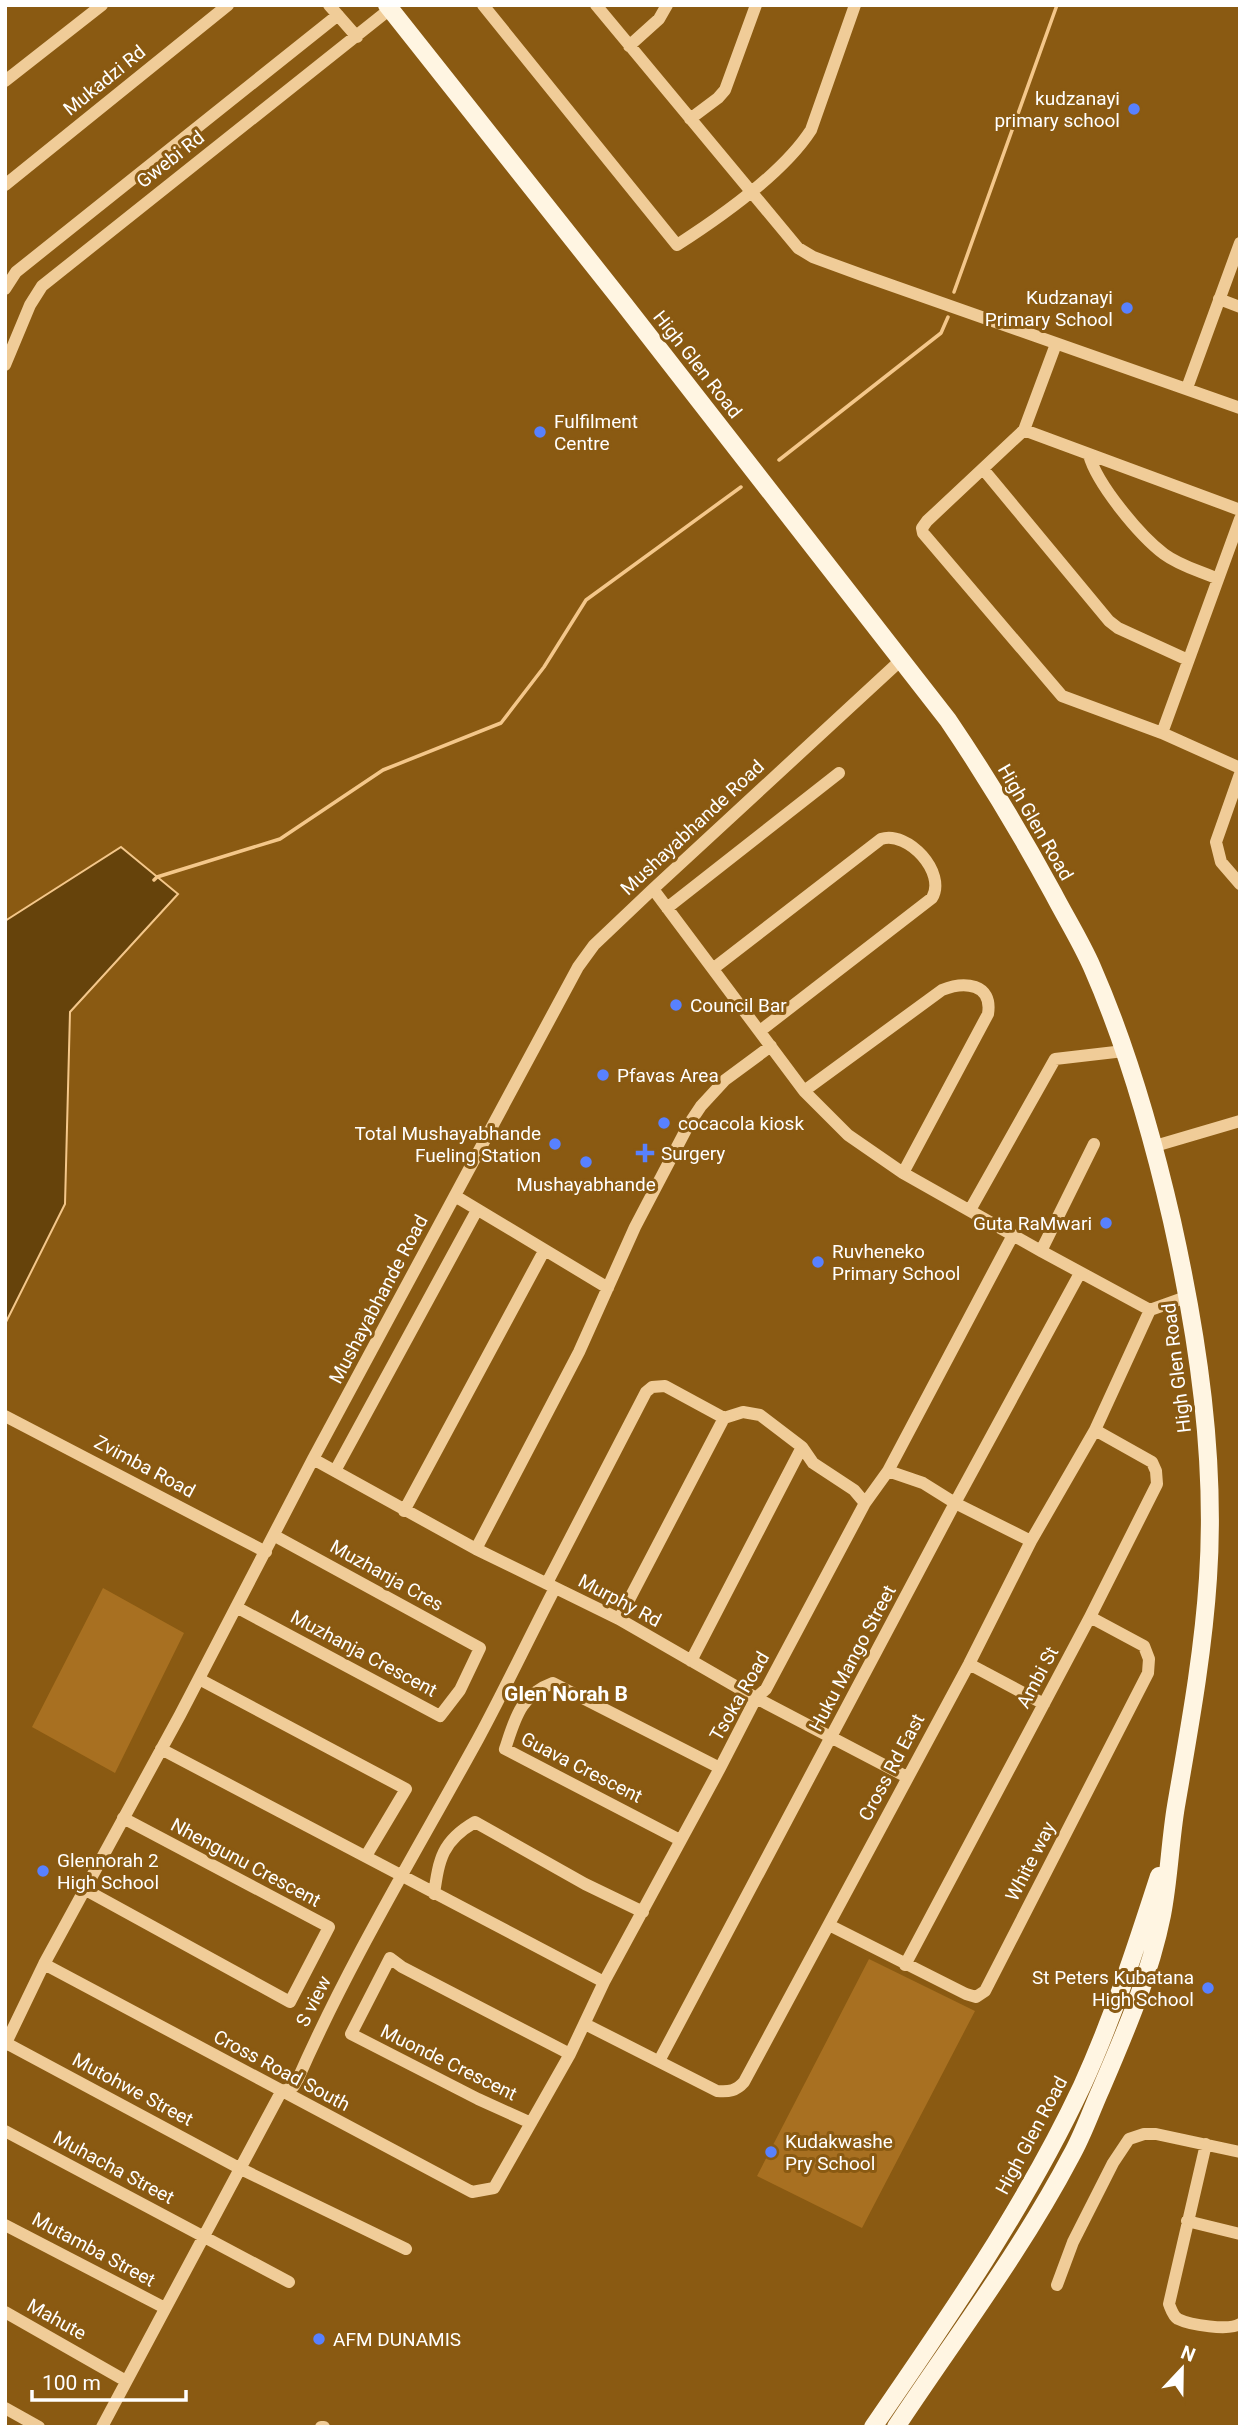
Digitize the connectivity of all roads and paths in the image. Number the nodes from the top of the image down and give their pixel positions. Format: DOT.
graph roads {
  1 [pos="102,5"];
  2 [pos="228,5"];
  3 [pos="483,5"];
  4 [pos="596,5"];
  5 [pos="667,5"];
  6 [pos="756,5"];
  7 [pos="855,5"];
  8 [pos="388,7"];
  9 [pos="334,10"];
  10 [pos="357,37"];
  11 [pos="629,46"];
  12 [pos="5,81"];
  13 [pos="690,119"];
  14 [pos="5,185"];
  15 [pos="751,190"];
  16 [pos="1240,243"];
  17 [pos="5,289"];
  18 [pos="1219,299"];
  19 [pos="1240,307"];
  20 [pos="1056,344"];
  21 [pos="5,365"];
  22 [pos="1186,388"];
  23 [pos="1240,408"];
  24 [pos="1024,430"];
  25 [pos="1089,455"];
  26 [pos="983,469"];
  27 [pos="1240,510"];
  28 [pos="1239,523"];
  29 [pos="1218,579"];
  30 [pos="901,660"];
  31 [pos="1188,660"];
  32 [pos="1163,733"];
  33 [pos="1240,768"];
  34 [pos="839,773"];
  35 [pos="1240,774"];
  36 [pos="1240,884"];
  37 [pos="653,888"];
  38 [pos="667,908"];
  39 [pos="714,968"];
  40 [pos="760,1031"];
  41 [pos="771,1046"];
  42 [pos="1124,1051"];
  43 [pos="804,1091"];
  44 [pos="1240,1121"];
  45 [pos="1094,1144"];
  46 [pos="1155,1146"];
  47 [pos="903,1173"];
  48 [pos="455,1196"];
  49 [pos="477,1210"];
  50 [pos="970,1210"];
  51 [pos="1013,1235"];
  52 [pos="544,1251"];
  53 [pos="1041,1251"];
  54 [pos="1080,1273"];
  55 [pos="608,1288"];
  56 [pos="1189,1296"];
  57 [pos="1150,1310"];
  58 [pos="5,1416"];
  59 [pos="724,1418"];
  60 [pos="1095,1430"];
  61 [pos="802,1447"];
  62 [pos="313,1459"];
  63 [pos="335,1471"];
  64 [pos="888,1471"];
  65 [pos="865,1503"];
  66 [pos="955,1503"];
  67 [pos="404,1511"];
  68 [pos="275,1536"];
  69 [pos="1031,1541"];
  70 [pos="477,1549"];
  71 [pos="266,1552"];
  72 [pos="551,1585"];
  73 [pos="236,1607"];
  74 [pos="1090,1617"];
  75 [pos="619,1619"];
  76 [pos="480,1648"];
  77 [pos="691,1661"];
  78 [pos="969,1664"];
  79 [pos="199,1679"];
  80 [pos="756,1698"];
  81 [pos="1044,1704"];
  82 [pos="832,1737"];
  83 [pos="160,1749"];
  84 [pos="720,1769"];
  85 [pos="908,1777"];
  86 [pos="123,1818"];
  87 [pos="1173,1836"];
  88 [pos="680,1840"];
  89 [pos="366,1856"];
  90 [pos="400,1876"];
  91 [pos="84,1889"];
  92 [pos="434,1894"];
  93 [pos="643,1912"];
  94 [pos="829,1925"];
  95 [pos="44,1965"];
  96 [pos="905,1965"];
  97 [pos="604,1982"];
  98 [pos="585,2024"];
  99 [pos="6,2044"];
  100 [pos="570,2054"];
  101 [pos="659,2061"];
  102 [pos="281,2092"];
  103 [pos="531,2123"];
  104 [pos="5,2131"];
  105 [pos="1206,2144"];
  106 [pos="1240,2152"];
  107 [pos="241,2169"];
  108 [pos="500,2178"];
  109 [pos="1187,2221"];
  110 [pos="5,2225"];
  111 [pos="1240,2234"];
  112 [pos="204,2237"];
  113 [pos="406,2249"];
  114 [pos="289,2282"];
  115 [pos="1056,2285"];
  116 [pos="165,2308"];
  117 [pos="5,2312"];
  118 [pos="1240,2324"];
  119 [pos="126,2381"];
  120 [pos="5,2409"];
  121 [pos="40,2427"];
  122 [pos="102,2427"];
  123 [pos="873,2427"];
  124 [pos="896,2427"];
  1 -- 12 [label="street"];
  2 -- 14 [label="street, Mukadzi Rd"];
  3 -- 15 [label="street"];
  4 -- 11 [label="street"];
  5 -- 11 [label="street"];
  6 -- 13 [label="street"];
  7 -- 15 [label="street"];
  8 -- 10 [label="street, Gwebi Rd"];
  8 -- 30 [label="main road, High Glen Road"];
  9 -- 10 [label="street"];
  9 -- 17 [label="street"];
  10 -- 21 [label="street, Gwebi Rd"];
  11 -- 13 [label="street"];
  13 -- 15 [label="street"];
  15 -- 20 [label="street"];
  16 -- 18 [label="street"];
  18 -- 19 [label="street"];
  18 -- 22 [label="street"];
  20 -- 22 [label="street"];
  20 -- 24 [label="street"];
  22 -- 23 [label="street"];
  24 -- 25 [label="street"];
  24 -- 26 [label="street"];
  25 -- 27 [label="street"];
  25 -- 29 [label="street"];
  26 -- 31 [label="street"];
  26 -- 32 [label="street"];
  28 -- 29 [label="street"];
  29 -- 31 [label="street"];
  30 -- 37 [label="street, Mushayabhande Road"];
  30 -- 42 [label="main road, High Glen Road"];
  31 -- 32 [label="street"];
  32 -- 33 [label="street"];
  34 -- 38 [label="street"];
  35 -- 36 [label="street"];
  37 -- 38 [label="street"];
  37 -- 48 [label="street, Mushayabhande Road"];
  38 -- 39 [label="street"];
  39 -- 40 [label="street"];
  39 -- 40 [label="street"];
  40 -- 41 [label="street"];
  41 -- 43 [label="street"];
  41 -- 55 [label="street"];
  42 -- 46 [label="main road, High Glen Road"];
  42 -- 50 [label="street"];
  43 -- 47 [label="street"];
  43 -- 47 [label="street"];
  44 -- 46 [label="street"];
  45 -- 53 [label="street"];
  46 -- 56 [label="main road, High Glen Road"];
  47 -- 50 [label="street"];
  48 -- 49 [label="street"];
  48 -- 62 [label="street, Mushayabhande Road"];
  49 -- 52 [label="street"];
  49 -- 63 [label="street"];
  50 -- 51 [label="street"];
  51 -- 53 [label="street"];
  51 -- 64 [label="street, Tsoka Road"];
  52 -- 55 [label="street"];
  52 -- 67 [label="street"];
  53 -- 54 [label="street"];
  54 -- 57 [label="street"];
  54 -- 66 [label="street, Huku Mango Street"];
  55 -- 70 [label="street"];
  56 -- 57 [label="street"];
  56 -- 87 [label="main road, High Glen Road"];
  57 -- 60 [label="street, Cross Rd East"];
  58 -- 71 [label="street, Zvimba Road"];
  59 -- 61 [label="street"];
  59 -- 72 [label="street, S view"];
  59 -- 75 [label="street"];
  60 -- 69 [label="street, Cross Rd East"];
  60 -- 74 [label="street, Ambi St"];
  61 -- 65 [label="street"];
  61 -- 77 [label="street"];
  62 -- 63 [label="street, Murphy Rd"];
  62 -- 68 [label="street, Mushayabhande Road"];
  63 -- 67 [label="street, Murphy Rd"];
  64 -- 65 [label="street, Tsoka Road"];
  64 -- 66 [label="street"];
  65 -- 80 [label="street, Tsoka Road"];
  66 -- 69 [label="street"];
  66 -- 82 [label="street, Huku Mango Street"];
  67 -- 70 [label="street, Murphy Rd"];
  68 -- 71 [label="street, Mushayabhande Road"];
  68 -- 76 [label="street, Muzhanja Cres"];
  69 -- 78 [label="street, Cross Rd East"];
  70 -- 72 [label="street, Murphy Rd"];
  71 -- 73 [label="street, Mushayabhande Road"];
  72 -- 75 [label="street, Murphy Rd"];
  72 -- 90 [label="street, S view"];
  73 -- 76 [label="street, Muzhanja Crescent"];
  73 -- 79 [label="street, Mushayabhande Road"];
  74 -- 81 [label="street, Ambi St"];
  74 -- 96 [label="street, White way"];
  75 -- 77 [label="street, Murphy Rd"];
  77 -- 80 [label="street, Murphy Rd"];
  78 -- 81 [label="street"];
  78 -- 85 [label="street, Cross Rd East"];
  79 -- 83 [label="street, Mushayabhande Road"];
  79 -- 89 [label="street"];
  80 -- 82 [label="street, Murphy Rd"];
  80 -- 84 [label="street, Tsoka Road"];
  81 -- 96 [label="street, Ambi St"];
  82 -- 85 [label="street, Murphy Rd"];
  82 -- 101 [label="street, Huku Mango Street"];
  83 -- 86 [label="street, Mushayabhande Road"];
  83 -- 89 [label="street"];
  84 -- 88 [label="street, Tsoka Road"];
  84 -- 88 [label="street, Guava Crescent"];
  85 -- 94 [label="street, Cross Rd East"];
  86 -- 91 [label="street, Mushayabhande Road"];
  86 -- 91 [label="street, Nhengunu Crescent"];
  87 -- 123 [label="main road, High Glen Road"];
  87 -- 124 [label="main road, High Glen Road"];
  88 -- 93 [label="street, Tsoka Road"];
  89 -- 90 [label="street"];
  90 -- 92 [label="street"];
  90 -- 102 [label="street, S view"];
  91 -- 95 [label="street, Mushayabhande Road"];
  92 -- 93 [label="street"];
  92 -- 97 [label="street"];
  93 -- 97 [label="street, Tsoka Road"];
  94 -- 96 [label="street, White way"];
  94 -- 101 [label="street, Cross Rd East"];
  95 -- 99 [label="street, Mushayabhande Road"];
  95 -- 102 [label="street, Cross Road South"];
  97 -- 98 [label="street, Tsoka Road"];
  98 -- 100 [label="street, Tsoka Road"];
  98 -- 101 [label="street, Cross Rd East"];
  99 -- 107 [label="street, Mutohwe Street"];
  100 -- 103 [label="street, Tsoka Road"];
  100 -- 103 [label="street, Muonde Crescent"];
  102 -- 107 [label="street, S view"];
  102 -- 108 [label="street, Cross Road South"];
  103 -- 108 [label="street, Tsoka Road"];
  104 -- 112 [label="street, Muhacha Street"];
  105 -- 106 [label="street"];
  105 -- 109 [label="street"];
  105 -- 115 [label="street"];
  107 -- 112 [label="street, S view"];
  107 -- 113 [label="street, Mutohwe Street"];
  109 -- 111 [label="street"];
  109 -- 118 [label="street"];
  110 -- 116 [label="street, Mutamba Street"];
  112 -- 114 [label="street, Muhacha Street"];
  112 -- 116 [label="street, S view"];
  116 -- 119 [label="street, S view"];
  117 -- 119 [label="street, Mahute"];
  119 -- 122 [label="street, S view"];
  120 -- 121 [label="street"];
}
